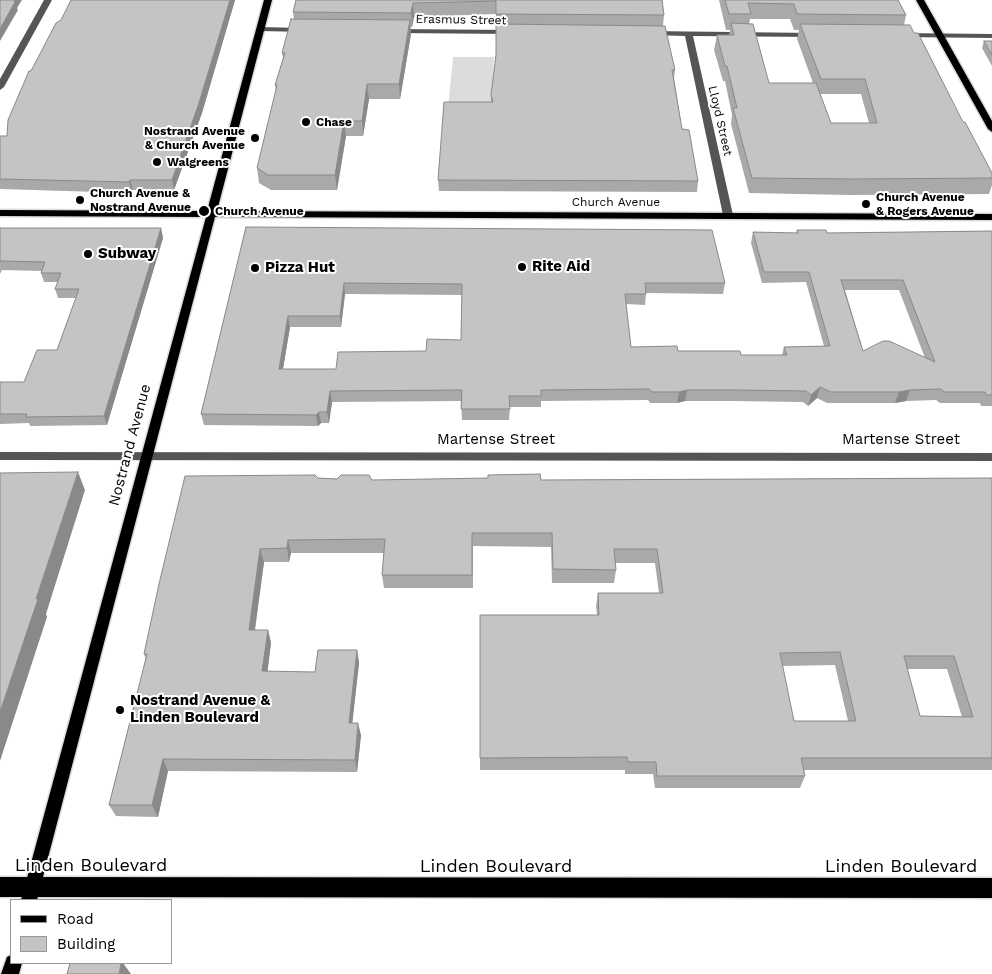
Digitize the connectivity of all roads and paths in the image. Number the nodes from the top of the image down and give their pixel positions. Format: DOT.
graph roads {
  1 [pos="48,0"];
  2 [pos="268,0"];
  3 [pos="920,0"];
  4 [pos="260,29"];
  5 [pos="316,30"];
  6 [pos="384,31"];
  7 [pos="522,32"];
  8 [pos="639,33"];
  9 [pos="688,33"];
  10 [pos="826,35"];
  11 [pos="895,35"];
  12 [pos="940,36"];
  13 [pos="992,36"];
  14 [pos="0,87"];
  15 [pos="992,129"];
  16 [pos="0,213"];
  17 [pos="210,214"];
  18 [pos="728,215"];
  19 [pos="992,217"];
  20 [pos="0,456"];
  21 [pos="147,456"];
  22 [pos="992,457"];
  23 [pos="0,887"];
  24 [pos="992,888"];
  25 [pos="31,894"];
  1 -- 14 [label="street"];
  2 -- 4 [label="main road, Nostrand Avenue"];
  3 -- 12 [label="main road"];
  4 -- 5 [label="street"];
  4 -- 17 [label="main road, Nostrand Avenue"];
  6 -- 7 [label="street, Erasmus Street"];
  8 -- 9 [label="street"];
  9 -- 10 [label="street"];
  9 -- 18 [label="street, Lloyd Street"];
  11 -- 12 [label="street"];
  12 -- 13 [label="street"];
  12 -- 15 [label="main road"];
  16 -- 17 [label="main road, Church Avenue"];
  17 -- 18 [label="main road, Church Avenue"];
  17 -- 21 [label="main road, Nostrand Avenue"];
  18 -- 19 [label="main road, Church Avenue"];
  20 -- 21 [label="street, Martense Street"];
  21 -- 22 [label="street, Martense Street"];
  21 -- 25 [label="main road, Nostrand Avenue"];
  23 -- 25 [label="highway, Linden Boulevard"];
  24 -- 25 [label="highway, Linden Boulevard"];
}
